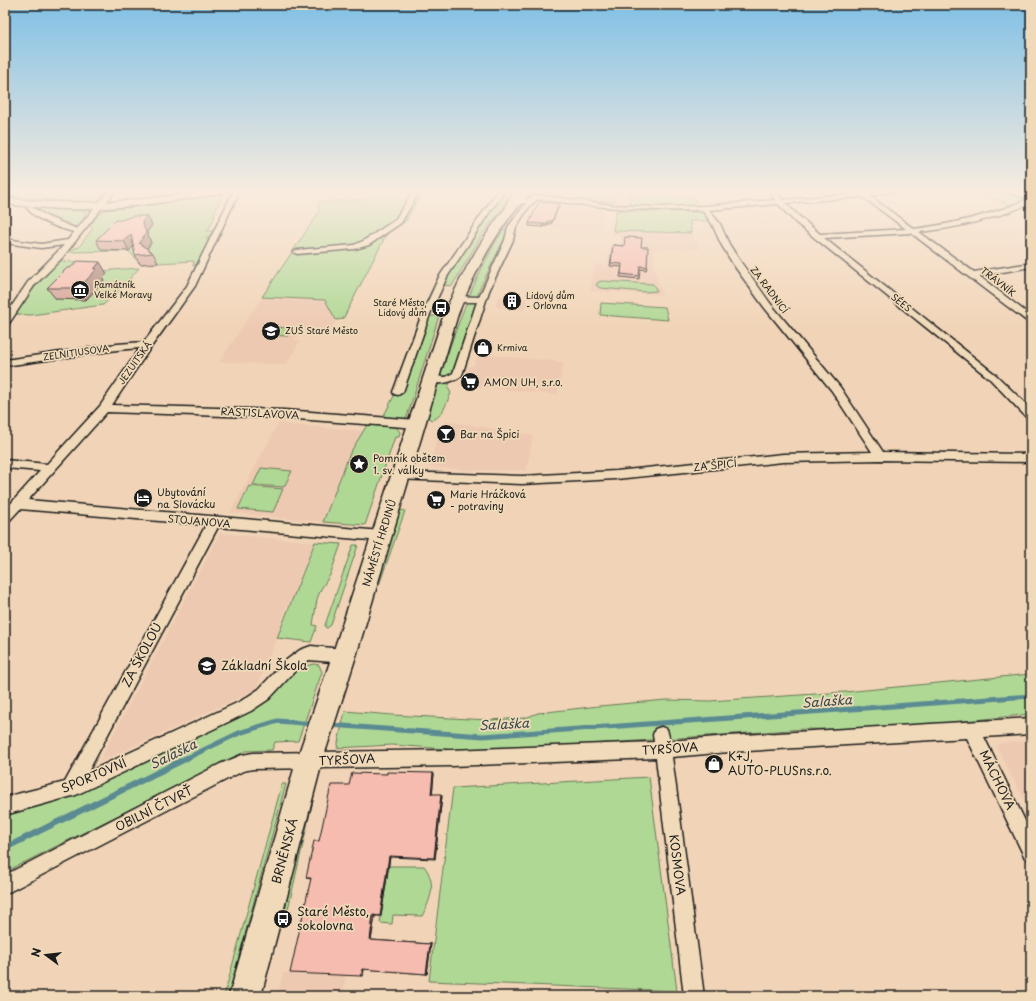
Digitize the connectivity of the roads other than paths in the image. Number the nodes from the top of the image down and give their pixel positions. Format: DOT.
graph roads {
  1 [pos="74,237"];
  2 [pos="215,237"];
  3 [pos="375,237"];
  4 [pos="470,237"];
  5 [pos="490,237"];
  6 [pos="510,237"];
  7 [pos="722,237"];
  8 [pos="819,237"];
  9 [pos="921,237"];
  10 [pos="5,241"];
  11 [pos="70,242"];
  12 [pos="297,252"];
  13 [pos="1031,265"];
  14 [pos="972,275"];
  15 [pos="457,299"];
  16 [pos="482,300"];
  17 [pos="9,311"];
  18 [pos="1031,320"];
  19 [pos="5,323"];
  20 [pos="147,345"];
  21 [pos="5,363"];
  22 [pos="430,379"];
  23 [pos="398,392"];
  24 [pos="104,408"];
  25 [pos="1031,415"];
  26 [pos="416,424"];
  27 [pos="880,456"];
  28 [pos="1031,458"];
  29 [pos="5,464"];
  30 [pos="50,468"];
  31 [pos="400,476"];
  32 [pos="18,504"];
  33 [pos="5,518"];
  34 [pos="214,522"];
  35 [pos="381,536"];
  36 [pos="344,656"];
  37 [pos="328,706"];
  38 [pos="1031,726"];
  39 [pos="972,730"];
  40 [pos="661,742"];
  41 [pos="312,753"];
  42 [pos="70,789"];
  43 [pos="5,806"];
  44 [pos="1031,852"];
  45 [pos="5,885"];
  46 [pos="245,996"];
  47 [pos="694,996"];
  1 -- 11 [label="street"];
  2 -- 20 [label="street, JEZUITSKÁ"];
  3 -- 12 [label="street"];
  4 -- 23 [label="street"];
  5 -- 15 [label="main road, NÁMĚSTÍ HRDINŮ"];
  6 -- 16 [label="street"];
  7 -- 27 [label="street, ZA RADNICÍ"];
  8 -- 25 [label="street, SÉES"];
  9 -- 14 [label="street, TRÁVNÍK"];
  10 -- 11 [label="street"];
  11 -- 17 [label="street"];
  13 -- 14 [label="street, TRÁVNÍK"];
  14 -- 18 [label="street, TRÁVNÍK"];
  15 -- 16 [label="street"];
  15 -- 22 [label="main road, NÁMĚSTÍ HRDINŮ"];
  16 -- 22 [label="street"];
  17 -- 19 [label="street"];
  20 -- 21 [label="street, ZELNITIUSOVA"];
  20 -- 24 [label="street, JEZUITSKÁ"];
  22 -- 26 [label="main road, NÁMĚSTÍ HRDINŮ"];
  24 -- 26 [label="street, RASTISLAVOVA"];
  24 -- 30 [label="street, JEZUITSKÁ"];
  26 -- 31 [label="main road, NÁMĚSTÍ HRDINŮ"];
  27 -- 28 [label="street, ZA ŠPICÍ"];
  27 -- 31 [label="street, ZA ŠPICÍ"];
  29 -- 30 [label="street"];
  30 -- 32 [label="street, JEZUITSKÁ"];
  31 -- 35 [label="main road, NÁMĚSTÍ HRDINŮ"];
  32 -- 33 [label="street, JEZUITSKÁ"];
  32 -- 34 [label="street, STOJANOVA"];
  34 -- 35 [label="street, STOJANOVA"];
  34 -- 42 [label="street, ZA ŠKOLOU"];
  35 -- 36 [label="main road, NÁMĚSTÍ HRDINŮ"];
  36 -- 37 [label="main road, NÁMĚSTÍ HRDINŮ"];
  36 -- 42 [label="street, SPORTOVNÍ"];
  37 -- 41 [label="main road, BRNĚNSKÁ"];
  38 -- 39 [label="street, TYRŠOVA"];
  39 -- 40 [label="street, TYRŠOVA"];
  39 -- 44 [label="street, MÁCHOVA"];
  40 -- 41 [label="street, TYRŠOVA"];
  40 -- 47 [label="street, KOSMOVA"];
  41 -- 45 [label="street, OBILNÍ ČTVRŤ"];
  41 -- 46 [label="main road, BRNĚNSKÁ"];
  42 -- 43 [label="street, SPORTOVNÍ"];
}
